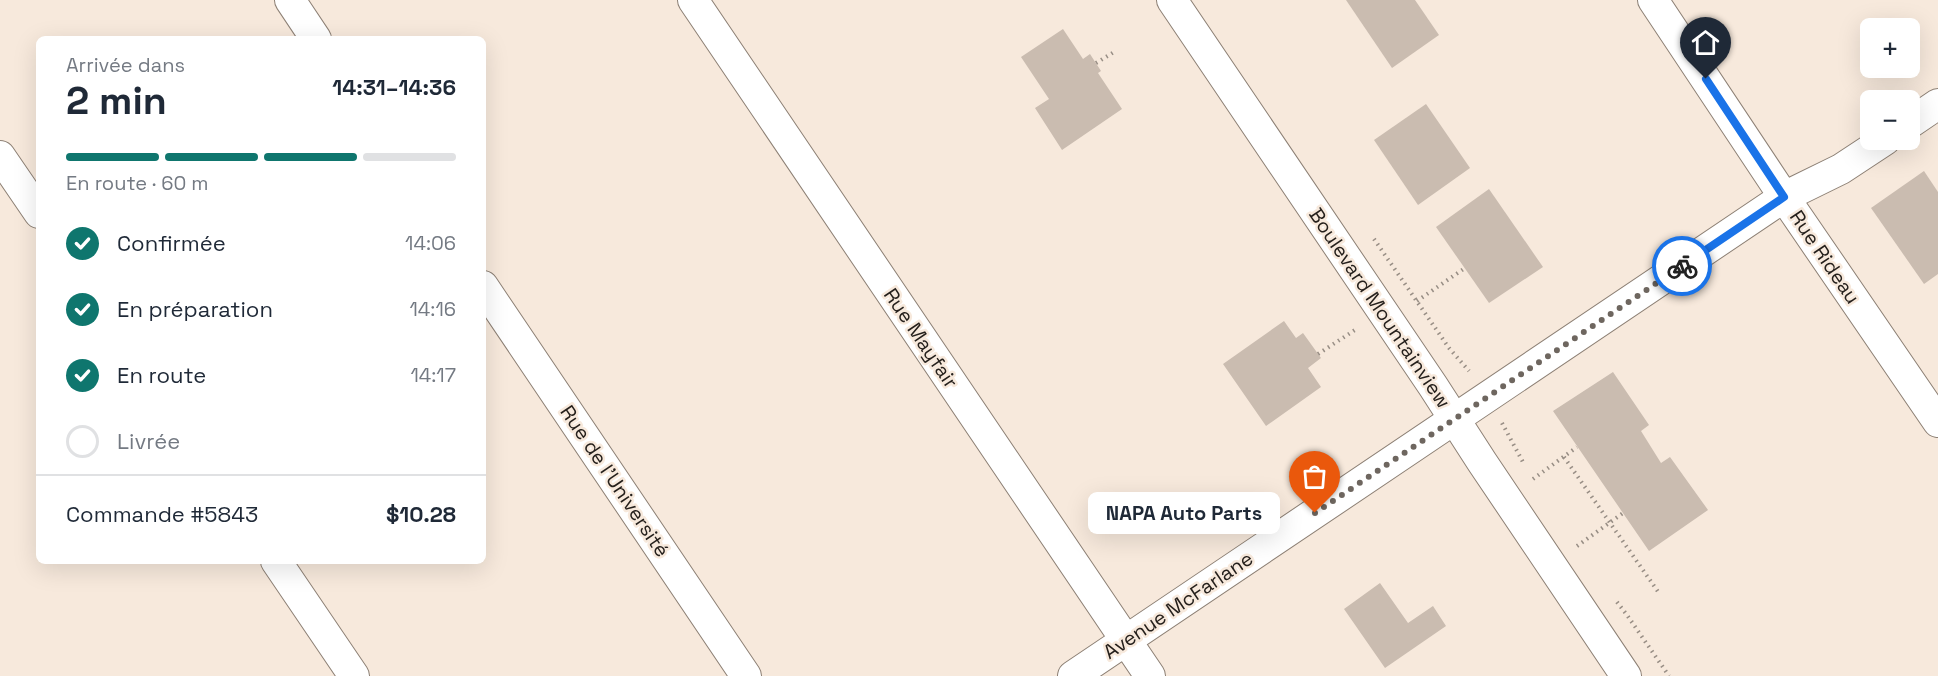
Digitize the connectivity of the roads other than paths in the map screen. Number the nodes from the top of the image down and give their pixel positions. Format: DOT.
graph roads {
  1 [pos="290,0"];
  2 [pos="693,0"];
  3 [pos="1172,0"];
  4 [pos="1653,0"];
  5 [pos="314,36"];
  6 [pos="1938,104"];
  7 [pos="1920,116"];
  8 [pos="1870,150"];
  9 [pos="0,156"];
  10 [pos="1784,197"];
  11 [pos="36,209"];
  12 [pos="486,290"];
  13 [pos="1455,419"];
  14 [pos="1938,422"];
  15 [pos="278,564"];
  16 [pos="1126,640"];
  17 [pos="354,676"];
  18 [pos="746,676"];
  19 [pos="1073,676"];
  20 [pos="1150,676"];
  21 [pos="1626,676"];
  1 -- 5 [label="street"];
  2 -- 16 [label="street, Rue Mayfair"];
  3 -- 13 [label="street, Boulevard Mountainview"];
  4 -- 10 [label="street, Rue Rideau"];
  6 -- 7 [label="street"];
  8 -- 10 [label="street, Avenue McFarlane"];
  9 -- 11 [label="street"];
  10 -- 13 [label="street, Avenue McFarlane"];
  10 -- 14 [label="street, Rue Rideau"];
  12 -- 18 [label="street, Rue de l'Université"];
  13 -- 16 [label="street, Avenue McFarlane"];
  13 -- 21 [label="street, Boulevard Mountainview"];
  15 -- 17 [label="street"];
  16 -- 19 [label="street, Avenue McFarlane"];
  16 -- 20 [label="street, Rue Mayfair"];
}
